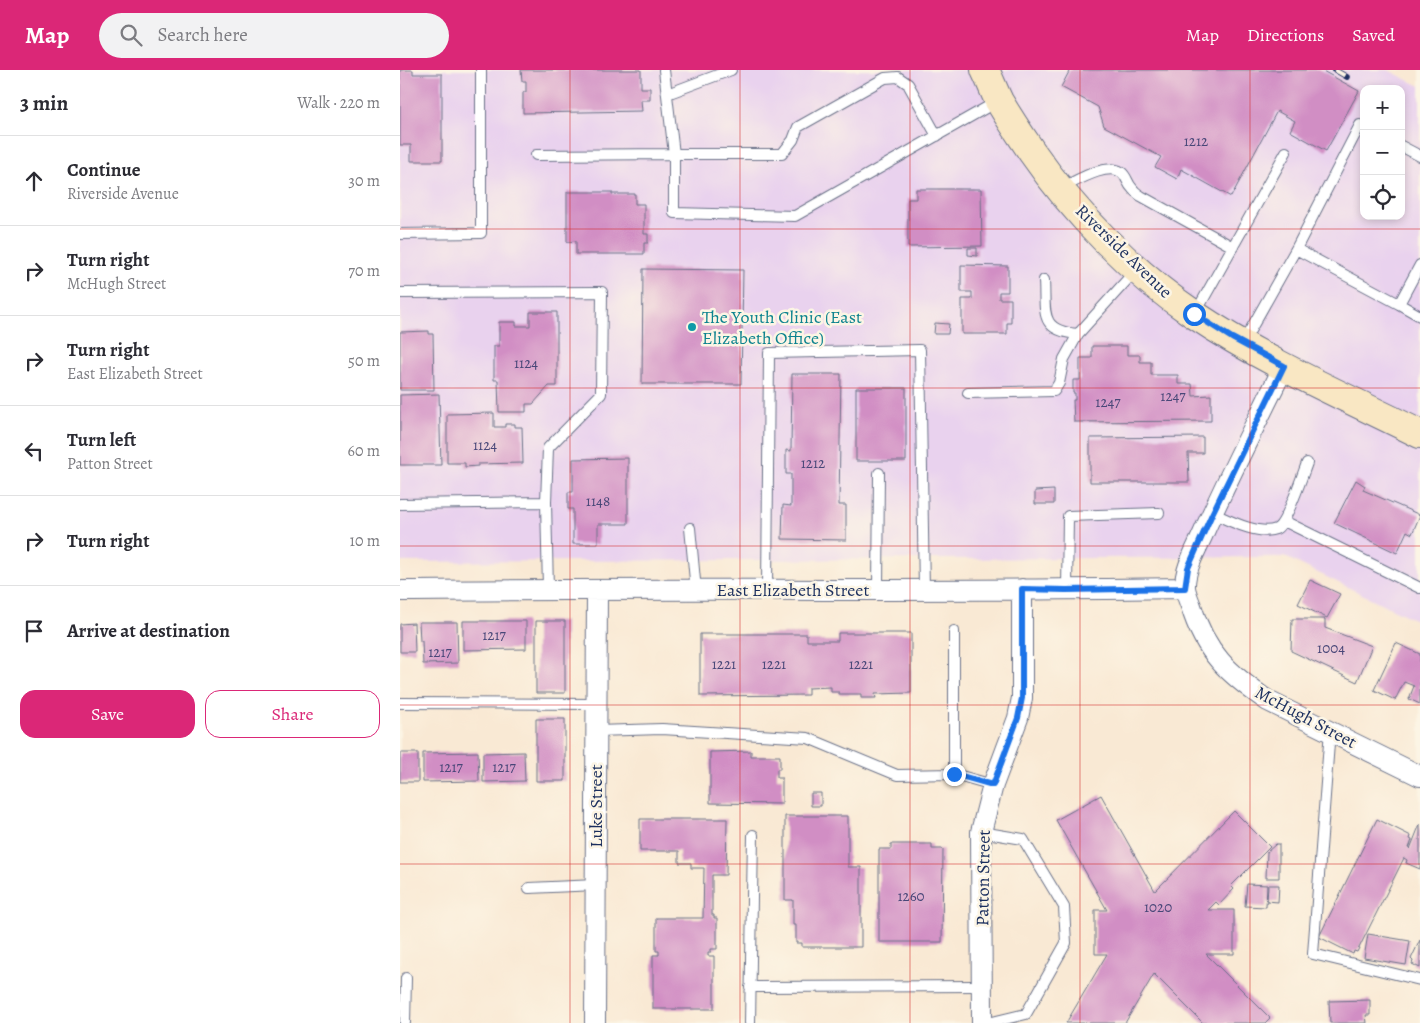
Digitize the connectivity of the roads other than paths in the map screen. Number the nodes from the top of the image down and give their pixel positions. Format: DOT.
graph roads {
  1 [pos="481,70"];
  2 [pos="664,70"];
  3 [pos="731,70"];
  4 [pos="989,71"];
  5 [pos="667,94"];
  6 [pos="999,101"];
  7 [pos="1360,124"];
  8 [pos="937,136"];
  9 [pos="1405,148"];
  10 [pos="1286,152"];
  11 [pos="674,154"];
  12 [pos="536,155"];
  13 [pos="1420,156"];
  14 [pos="1060,189"];
  15 [pos="400,234"];
  16 [pos="1233,247"];
  17 [pos="1296,249"];
  18 [pos="1420,265"];
  19 [pos="1137,269"];
  20 [pos="1044,280"];
  21 [pos="400,293"];
  22 [pos="1399,304"];
  23 [pos="1194,314"];
  24 [pos="1420,316"];
  25 [pos="1078,334"];
  26 [pos="1242,344"];
  27 [pos="1284,366"];
  28 [pos="968,393"];
  29 [pos="1420,434"];
  30 [pos="1307,463"];
  31 [pos="879,473"];
  32 [pos="546,502"];
  33 [pos="400,504"];
  34 [pos="1159,514"];
  35 [pos="1212,514"];
  36 [pos="1284,521"];
  37 [pos="690,528"];
  38 [pos="1185,588"];
  39 [pos="1420,588"];
  40 [pos="548,589"];
  41 [pos="1022,589"];
  42 [pos="597,590"];
  43 [pos="768,590"];
  44 [pos="878,590"];
  45 [pos="924,590"];
  46 [pos="1066,590"];
  47 [pos="400,591"];
  48 [pos="696,591"];
  49 [pos="954,631"];
  50 [pos="400,703"];
  51 [pos="596,704"];
  52 [pos="1330,730"];
  53 [pos="596,731"];
  54 [pos="954,774"];
  55 [pos="1420,776"];
  56 [pos="993,785"];
  57 [pos="981,832"];
  58 [pos="753,835"];
  59 [pos="596,885"];
  60 [pos="529,888"];
  61 [pos="406,978"];
  62 [pos="1420,980"];
  63 [pos="982,986"];
  64 [pos="750,987"];
  65 [pos="405,1023"];
  66 [pos="595,1023"];
  67 [pos="750,1023"];
  68 [pos="982,1023"];
  69 [pos="988,1023"];
  1 -- 15 [label="lane"];
  2 -- 5 [label="lane"];
  3 -- 5 [label="lane"];
  4 -- 6 [label="main road, Riverside Avenue"];
  5 -- 11 [label="lane"];
  6 -- 8 [label="lane"];
  6 -- 14 [label="main road, Riverside Avenue"];
  7 -- 17 [label="lane"];
  8 -- 11 [label="lane"];
  8 -- 11 [label="lane"];
  9 -- 13 [label="lane"];
  10 -- 16 [label="lane"];
  11 -- 12 [label="lane"];
  14 -- 16 [label="lane"];
  14 -- 19 [label="main road, Riverside Avenue"];
  16 -- 23 [label="lane"];
  17 -- 22 [label="lane"];
  17 -- 26 [label="lane"];
  18 -- 22 [label="lane"];
  19 -- 23 [label="main road, Riverside Avenue"];
  19 -- 25 [label="lane"];
  20 -- 25 [label="lane"];
  21 -- 32 [label="lane"];
  22 -- 24 [label="lane"];
  23 -- 26 [label="main road, Riverside Avenue"];
  25 -- 28 [label="lane"];
  26 -- 27 [label="main road, Riverside Avenue"];
  27 -- 29 [label="main road, Riverside Avenue"];
  27 -- 35 [label="street, McHugh Street"];
  30 -- 36 [label="lane"];
  31 -- 44 [label="lane"];
  32 -- 33 [label="lane"];
  32 -- 40 [label="lane"];
  34 -- 46 [label="lane"];
  35 -- 36 [label="lane"];
  35 -- 38 [label="street, McHugh Street"];
  36 -- 39 [label="lane"];
  37 -- 48 [label="lane"];
  38 -- 46 [label="street, East Elizabeth Street"];
  38 -- 52 [label="street, McHugh Street"];
  40 -- 42 [label="street, East Elizabeth Street"];
  40 -- 47 [label="street, East Elizabeth Street"];
  41 -- 45 [label="street, East Elizabeth Street"];
  41 -- 46 [label="street, East Elizabeth Street"];
  41 -- 56 [label="street, Patton Street"];
  42 -- 48 [label="street, East Elizabeth Street"];
  42 -- 51 [label="street, Luke Street"];
  43 -- 44 [label="street, East Elizabeth Street"];
  43 -- 45 [label="lane"];
  43 -- 48 [label="street, East Elizabeth Street"];
  44 -- 45 [label="street, East Elizabeth Street"];
  49 -- 54 [label="lane"];
  50 -- 51 [label="lane"];
  51 -- 53 [label="street, Luke Street"];
  52 -- 55 [label="street, McHugh Street"];
  52 -- 62 [label="lane"];
  53 -- 54 [label="lane"];
  53 -- 59 [label="street, Luke Street"];
  54 -- 56 [label="lane"];
  56 -- 57 [label="street, Patton Street"];
  57 -- 63 [label="street, Patton Street"];
  57 -- 69 [label="lane"];
  58 -- 64 [label="lane"];
  59 -- 60 [label="lane"];
  59 -- 66 [label="street, Luke Street"];
  61 -- 65 [label="lane"];
  63 -- 64 [label="lane"];
  63 -- 68 [label="street, Patton Street"];
  64 -- 67 [label="lane"];
}
